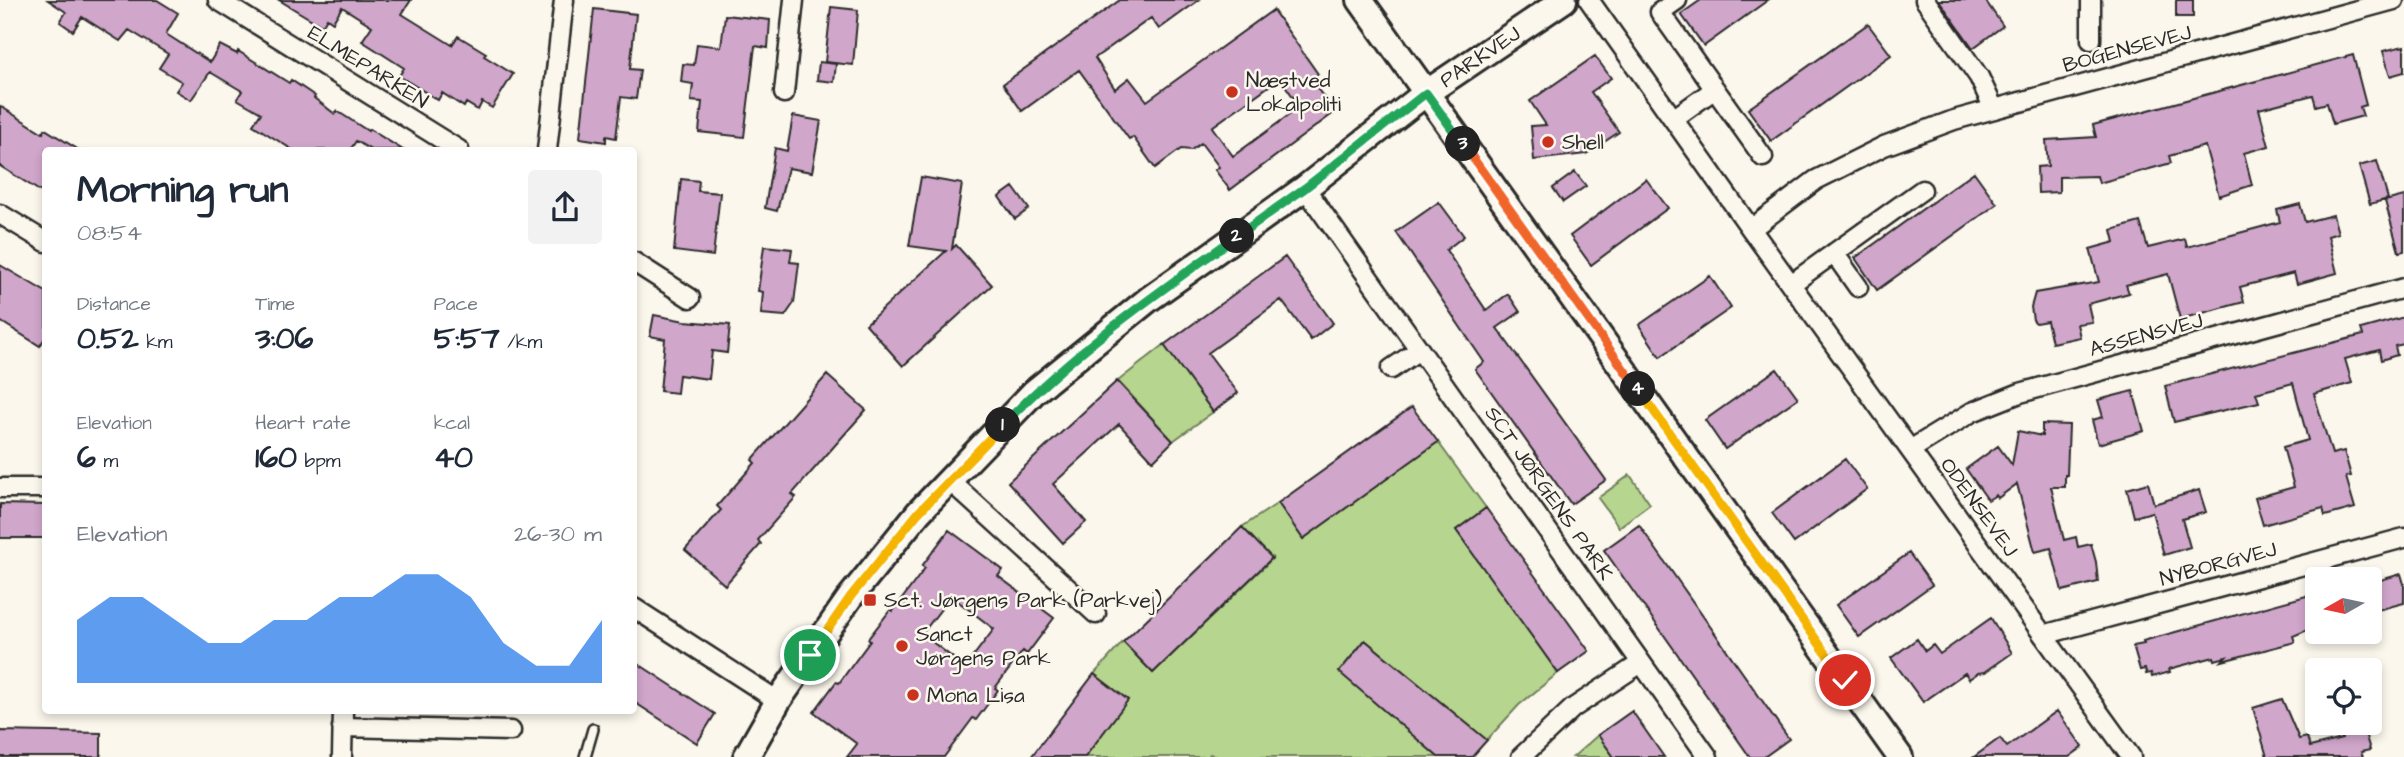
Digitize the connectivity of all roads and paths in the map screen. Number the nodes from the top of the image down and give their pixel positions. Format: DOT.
graph roads {
  1 [pos="218,0"];
  2 [pos="564,0"];
  3 [pos="794,0"];
  4 [pos="1360,0"];
  5 [pos="1564,0"];
  6 [pos="1590,0"];
  7 [pos="1677,0"];
  8 [pos="1925,0"];
  9 [pos="2091,0"];
  10 [pos="2394,0"];
  11 [pos="2091,40"];
  12 [pos="1715,89"];
  13 [pos="784,93"];
  14 [pos="1426,93"];
  15 [pos="1994,109"];
  16 [pos="1673,119"];
  17 [pos="454,147"];
  18 [pos="547,147"];
  19 [pos="1763,157"];
  20 [pos="1305,188"];
  21 [pos="1922,190"];
  22 [pos="0,214"];
  23 [pos="1751,229"];
  24 [pos="42,240"];
  25 [pos="1834,253"];
  26 [pos="637,264"];
  27 [pos="1791,284"];
  28 [pos="1858,287"];
  29 [pos="2404,288"];
  30 [pos="690,298"];
  31 [pos="1419,350"];
  32 [pos="1391,369"];
  33 [pos="1910,450"];
  34 [pos="950,481"];
  35 [pos="0,488"];
  36 [pos="42,488"];
  37 [pos="2404,538"];
  38 [pos="637,610"];
  39 [pos="1096,614"];
  40 [pos="2043,635"];
  41 [pos="1641,663"];
  42 [pos="778,701"];
  43 [pos="343,719"];
  44 [pos="593,729"];
  45 [pos="511,732"];
  46 [pos="342,757"];
  47 [pos="585,757"];
  48 [pos="746,757"];
  49 [pos="1521,757"];
  50 [pos="1708,757"];
  51 [pos="1900,757"];
  52 [pos="2131,757"];
  1 -- 17 [label="street, ELMEPARKEN"];
  2 -- 18 [label="street"];
  3 -- 13 [label="street"];
  4 -- 14 [label="street"];
  5 -- 14 [label="street, PARKVEJ"];
  6 -- 16 [label="street, ODENSEVEJ"];
  7 -- 12 [label="street"];
  8 -- 15 [label="street"];
  9 -- 11 [label="street"];
  10 -- 15 [label="street, BOGENSEVEJ"];
  12 -- 16 [label="street"];
  12 -- 19 [label="street"];
  14 -- 20 [label="street, PARKVEJ"];
  14 -- 51 [label="street"];
  15 -- 23 [label="street, BOGENSEVEJ"];
  16 -- 23 [label="street, ODENSEVEJ"];
  20 -- 31 [label="street, SCT JØRGENS PARK"];
  20 -- 34 [label="street, PARKVEJ"];
  21 -- 25 [label="street"];
  22 -- 24 [label="street"];
  23 -- 27 [label="street, ODENSEVEJ"];
  25 -- 27 [label="street"];
  25 -- 28 [label="street"];
  26 -- 30 [label="street"];
  27 -- 33 [label="street, ODENSEVEJ"];
  29 -- 33 [label="street, ASSENSVEJ"];
  31 -- 32 [label="street"];
  31 -- 41 [label="street, SCT JØRGENS PARK"];
  33 -- 40 [label="street, ODENSEVEJ"];
  34 -- 39 [label="street"];
  34 -- 42 [label="street, PARKVEJ"];
  35 -- 36 [label="street"];
  37 -- 40 [label="street, NYBORGVEJ"];
  38 -- 42 [label="street"];
  40 -- 52 [label="street, ODENSEVEJ"];
  41 -- 49 [label="street"];
  41 -- 50 [label="street, SCT JØRGENS PARK"];
  42 -- 48 [label="street, PARKVEJ"];
  43 -- 45 [label="street"];
  43 -- 46 [label="street"];
  44 -- 47 [label="lane"];
}
